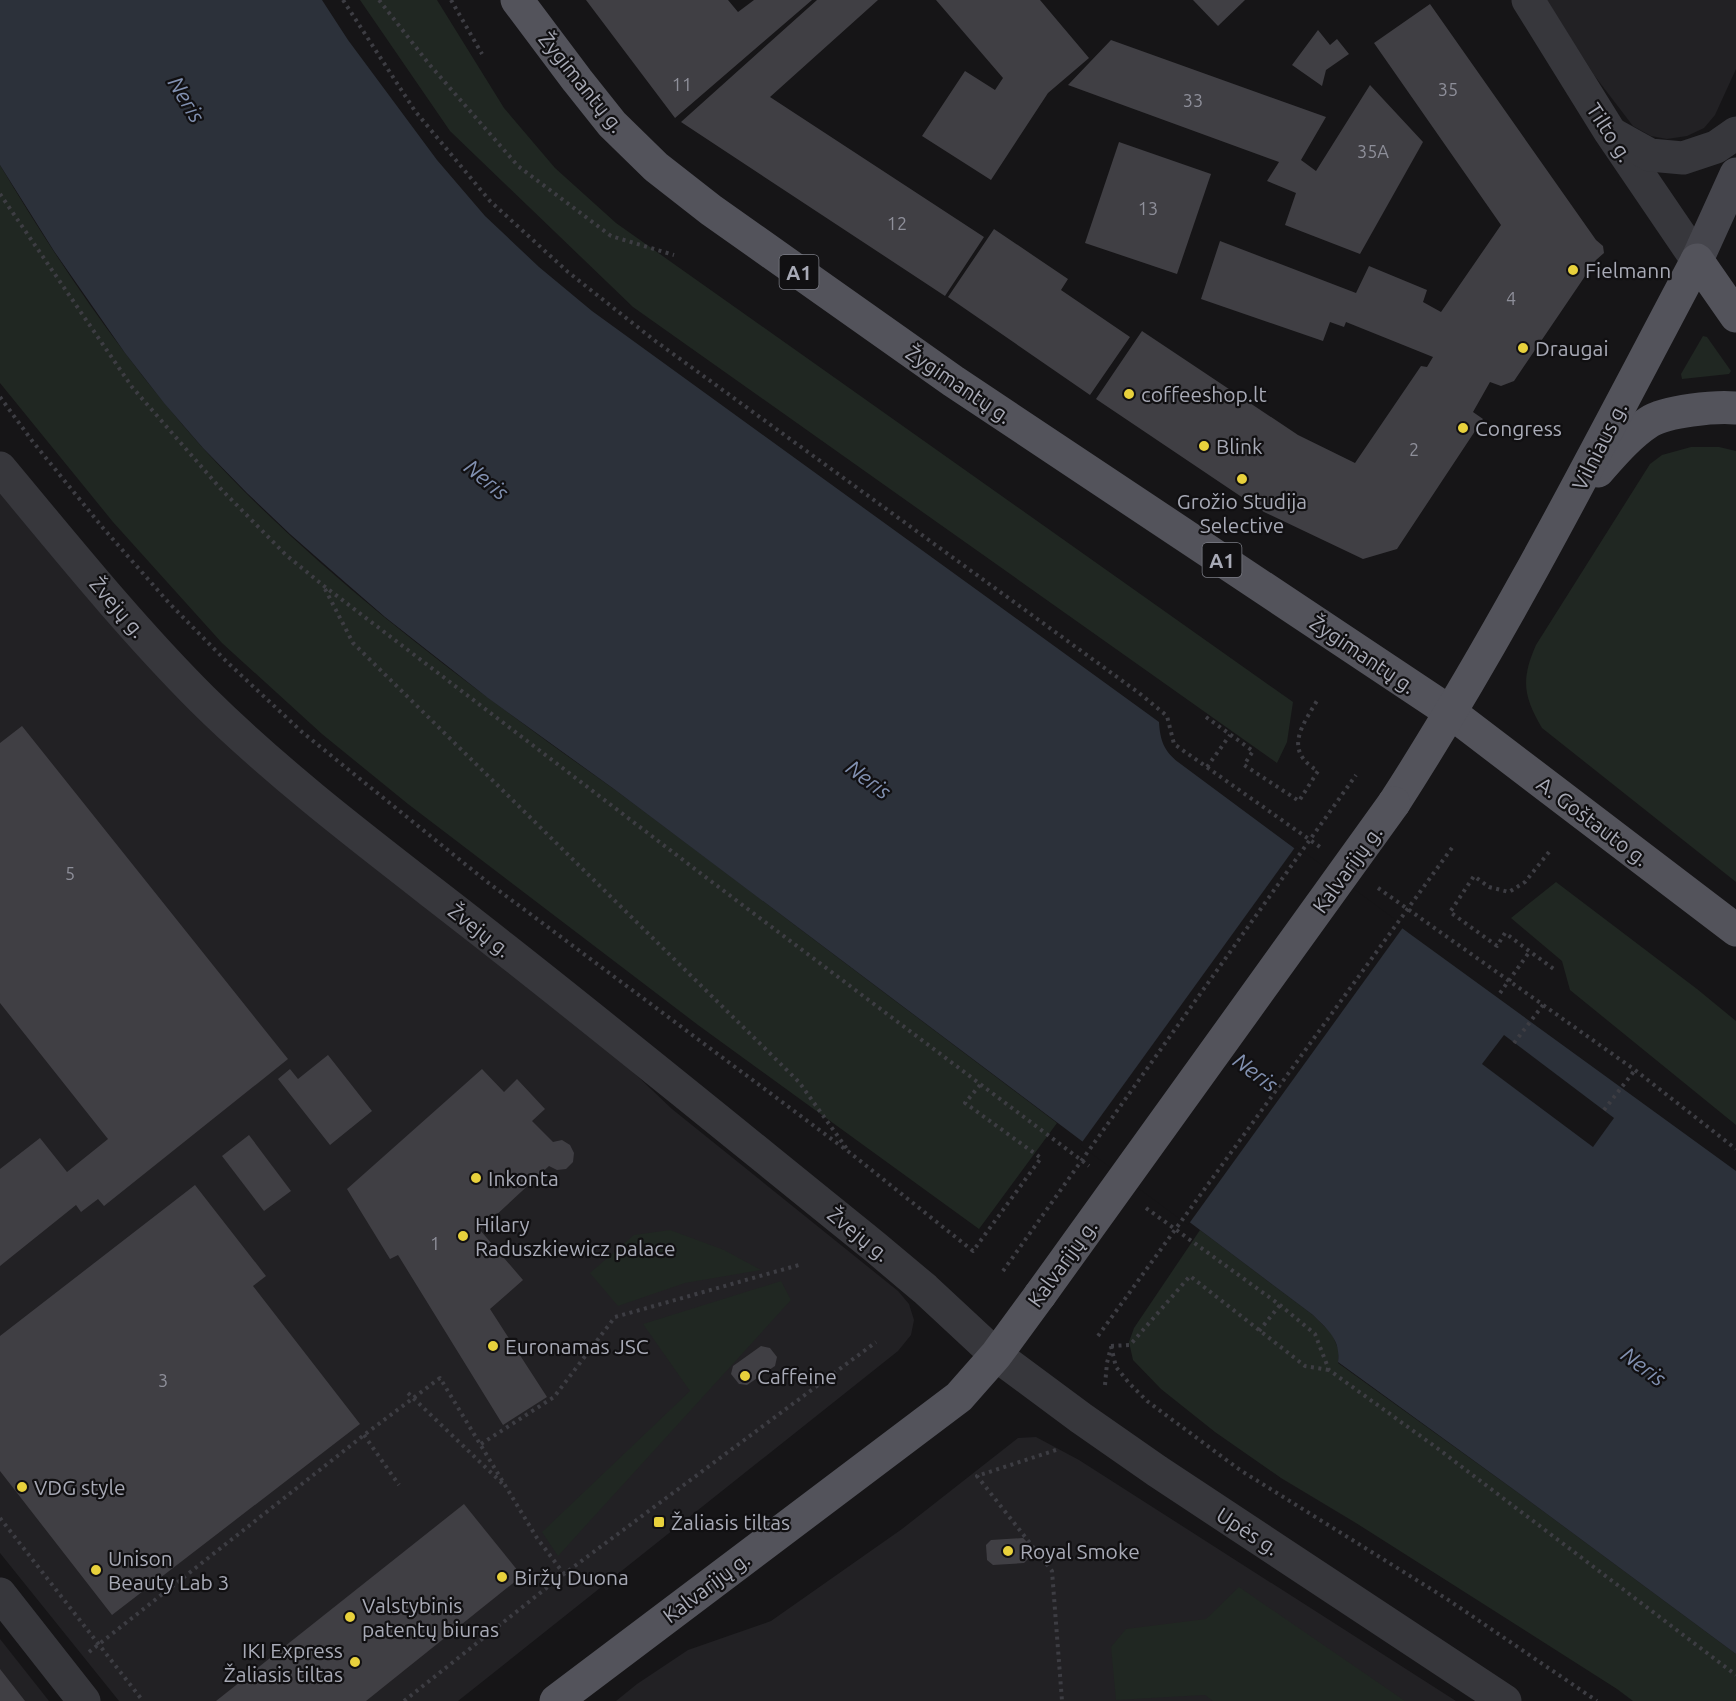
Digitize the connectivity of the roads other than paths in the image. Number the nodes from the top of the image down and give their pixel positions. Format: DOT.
graph roads {
  1 [pos="517,0"];
  2 [pos="1528,0"];
  3 [pos="1610,132"];
  4 [pos="1736,133"];
  5 [pos="1736,174"];
  6 [pos="1697,260"];
  7 [pos="1736,316"];
  8 [pos="1736,408"];
  9 [pos="0,468"];
  10 [pos="1568,507"];
  11 [pos="1450,712"];
  12 [pos="1736,930"];
  13 [pos="996,1355"];
  14 [pos="0,1594"];
  15 [pos="84,1701"];
  16 [pos="556,1701"];
  17 [pos="1505,1701"];
  1 -- 11 [label="main road, Žygimantų g. / A1"];
  2 -- 3 [label="street, Tilto g."];
  3 -- 4 [label="street"];
  3 -- 6 [label="street, Tilto g."];
  5 -- 6 [label="main road, Vilniaus g."];
  6 -- 7 [label="main road"];
  6 -- 10 [label="main road, Vilniaus g."];
  8 -- 10 [label="main road"];
  9 -- 13 [label="street, Žvejų g."];
  10 -- 11 [label="main road, Vilniaus g."];
  11 -- 12 [label="main road, A. Goštauto g. / A1"];
  11 -- 13 [label="main road, Kalvarijų g., bridge"];
  13 -- 16 [label="main road, Kalvarijų g."];
  13 -- 17 [label="street, Upės g."];
  14 -- 15 [label="street"];
}
